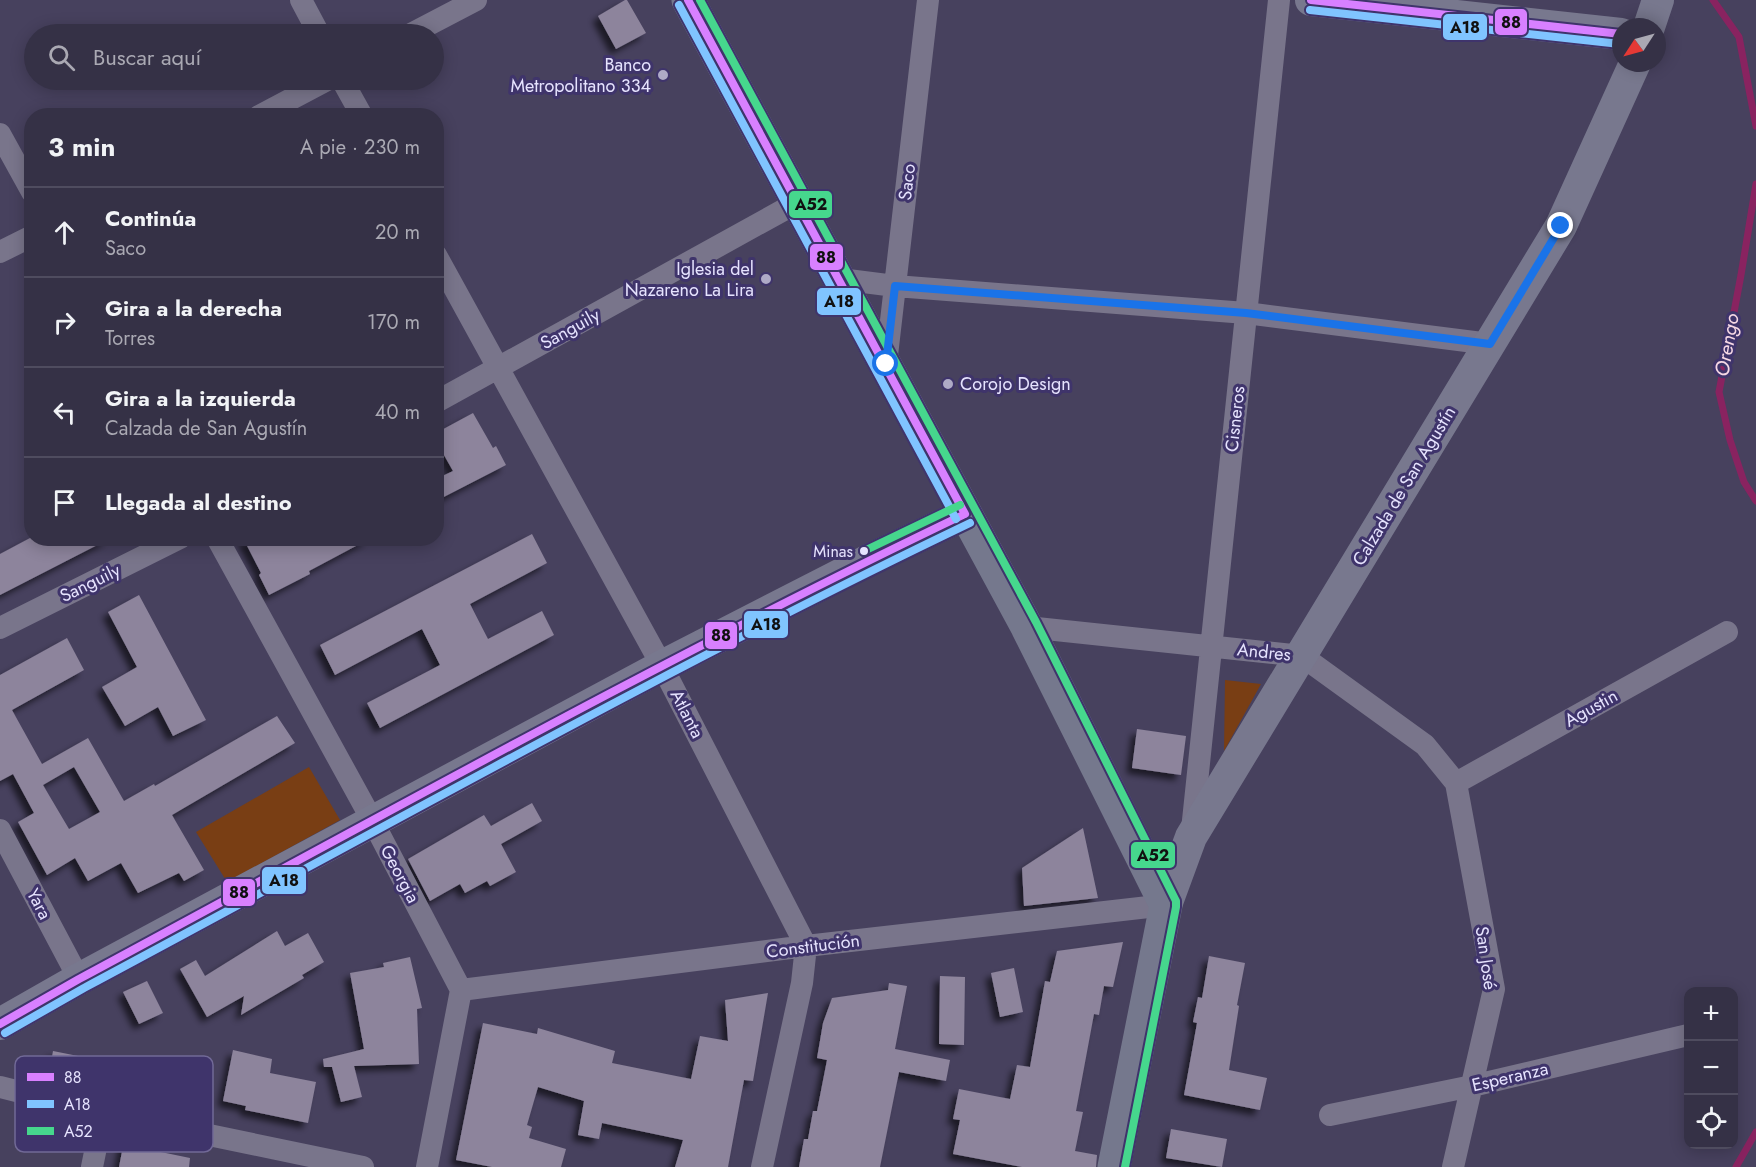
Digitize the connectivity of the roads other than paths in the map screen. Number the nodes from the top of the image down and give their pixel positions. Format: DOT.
graph roads {
  1 [pos="301,0"];
  2 [pos="476,0"];
  3 [pos="688,0"];
  4 [pos="928,0"];
  5 [pos="1279,0"];
  6 [pos="1311,0"];
  7 [pos="1658,0"];
  8 [pos="1652,18"];
  9 [pos="314,24"];
  10 [pos="430,24"];
  11 [pos="1612,33"];
  12 [pos="1631,72"];
  13 [pos="308,90"];
  14 [pos="348,90"];
  15 [pos="274,108"];
  16 [pos="358,108"];
  17 [pos="0,134"];
  18 [pos="24,178"];
  19 [pos="798,202"];
  20 [pos="24,240"];
  21 [pos="0,252"];
  22 [pos="444,270"];
  23 [pos="840,279"];
  24 [pos="895,286"];
  25 [pos="1246,313"];
  26 [pos="1490,344"];
  27 [pos="886,364"];
  28 [pos="498,369"];
  29 [pos="444,398"];
  30 [pos="965,514"];
  31 [pos="164,546"];
  32 [pos="221,546"];
  33 [pos="1027,627"];
  34 [pos="0,628"];
  35 [pos="1727,632"];
  36 [pos="1211,646"];
  37 [pos="1302,656"];
  38 [pos="662,666"];
  39 [pos="1456,783"];
  40 [pos="372,820"];
  41 [pos="0,830"];
  42 [pos="1191,837"];
  43 [pos="1166,905"];
  44 [pos="806,946"];
  45 [pos="79,979"];
  46 [pos="461,990"];
  47 [pos="0,1024"];
  48 [pos="1684,1036"];
  49 [pos="1472,1086"];
  50 [pos="0,1087"];
  51 [pos="15,1091"];
  52 [pos="1330,1116"];
  53 [pos="213,1136"];
  54 [pos="95,1152"];
  55 [pos="92,1167"];
  56 [pos="363,1167"];
  57 [pos="427,1167"];
  58 [pos="762,1167"];
  59 [pos="1114,1167"];
  60 [pos="1453,1167"];
  1 -- 9 [label="street"];
  2 -- 10 [label="street"];
  3 -- 19 [label="main road"];
  4 -- 24 [label="street, Saco"];
  5 -- 25 [label="street, Cisneros"];
  6 -- 11 [label="street"];
  7 -- 8 [label="street"];
  12 -- 26 [label="street, Calzada de San Agustín"];
  13 -- 15 [label="street"];
  14 -- 16 [label="street"];
  17 -- 18 [label="street"];
  19 -- 23 [label="main road"];
  19 -- 28 [label="street, Sanguily"];
  20 -- 21 [label="street"];
  22 -- 28 [label="street, Atlanta"];
  23 -- 24 [label="street"];
  23 -- 27 [label="main road"];
  24 -- 25 [label="street"];
  24 -- 27 [label="street, Saco"];
  25 -- 26 [label="street"];
  25 -- 36 [label="street, Cisneros"];
  26 -- 37 [label="street, Calzada de San Agustín"];
  27 -- 30 [label="main road"];
  28 -- 29 [label="street, Sanguily"];
  28 -- 38 [label="street, Atlanta"];
  30 -- 33 [label="main road"];
  30 -- 38 [label="street"];
  31 -- 34 [label="street, Sanguily"];
  32 -- 40 [label="street, Georgia"];
  33 -- 36 [label="street, Andres"];
  33 -- 43 [label="main road"];
  35 -- 39 [label="street, Agustin"];
  36 -- 37 [label="street, Andres"];
  36 -- 42 [label="street, Cisneros"];
  37 -- 39 [label="street, Andres"];
  37 -- 42 [label="street, Calzada de San Agustín"];
  38 -- 40 [label="street"];
  38 -- 44 [label="street, Atlanta"];
  39 -- 49 [label="street, San José"];
  40 -- 45 [label="street"];
  40 -- 46 [label="street, Georgia"];
  41 -- 45 [label="street, Yara"];
  42 -- 43 [label="street, Calzada de San Agustín"];
  43 -- 44 [label="street, Constitución"];
  43 -- 59 [label="main road"];
  44 -- 46 [label="street, Constitución"];
  44 -- 58 [label="street"];
  45 -- 47 [label="street"];
  46 -- 57 [label="street"];
  48 -- 49 [label="street, Esperanza"];
  49 -- 52 [label="street, Esperanza"];
  49 -- 60 [label="street, San José"];
  50 -- 51 [label="street"];
  53 -- 56 [label="street"];
  54 -- 55 [label="street"];
}
